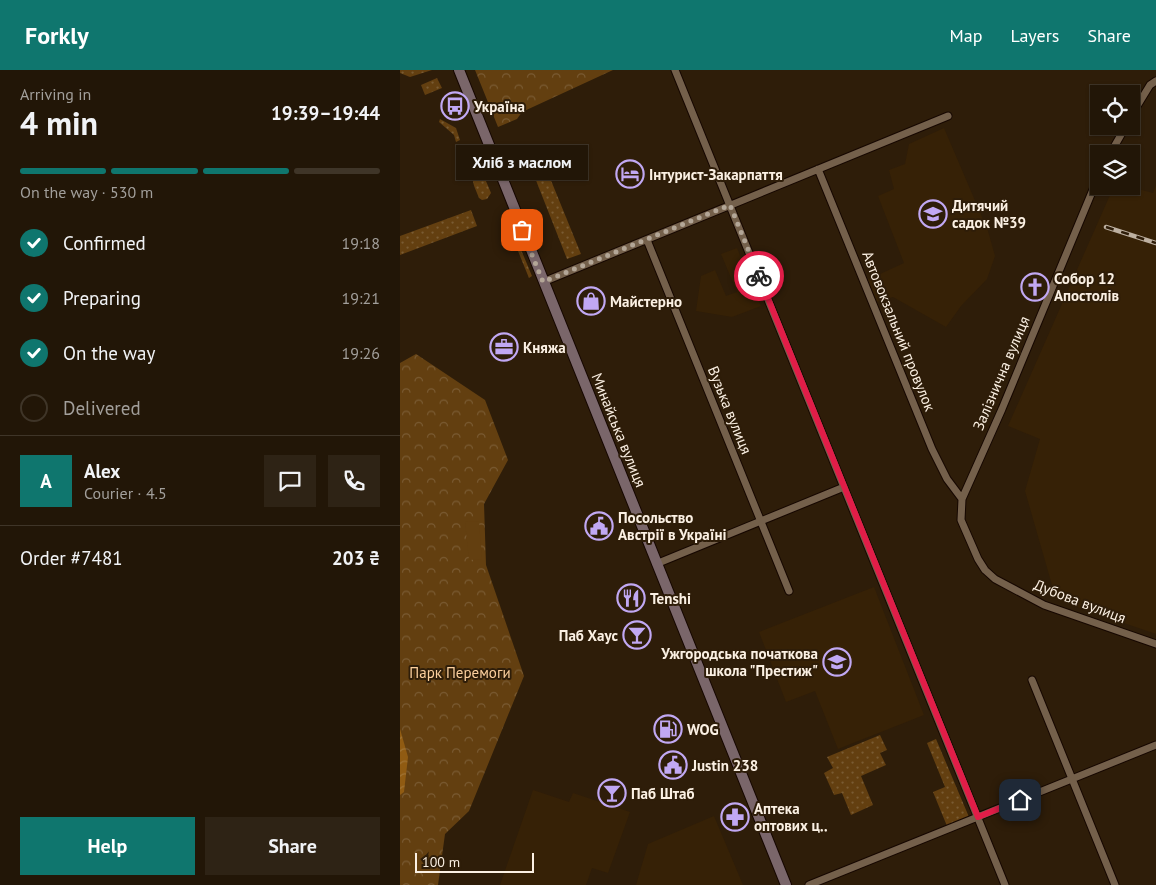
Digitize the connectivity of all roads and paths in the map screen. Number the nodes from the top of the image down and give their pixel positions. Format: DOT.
graph roads {
  1 [pos="458,70"];
  2 [pos="676,70"];
  3 [pos="1156,81"];
  4 [pos="1140,101"];
  5 [pos="948,116"];
  6 [pos="818,169"];
  7 [pos="1090,195"];
  8 [pos="730,205"];
  9 [pos="647,240"];
  10 [pos="543,282"];
  11 [pos="844,487"];
  12 [pos="962,499"];
  13 [pos="760,521"];
  14 [pos="656,564"];
  15 [pos="788,591"];
  16 [pos="1156,644"];
  17 [pos="1032,680"];
  18 [pos="1156,745"];
  19 [pos="1072,779"];
  20 [pos="978,817"];
  21 [pos="786,885"];
  22 [pos="809,885"];
  23 [pos="1005,885"];
  24 [pos="1115,885"];
  1 -- 10 [label="main road, Минайська вулиця"];
  2 -- 8 [label="street"];
  3 -- 4 [label="street"];
  5 -- 6 [label="street"];
  6 -- 8 [label="street"];
  6 -- 12 [label="street, Автовокзальний провулок"];
  7 -- 12 [label="street, Залізнична вулиця"];
  8 -- 9 [label="street"];
  8 -- 11 [label="street"];
  9 -- 10 [label="street"];
  9 -- 13 [label="street, Вузька вулиця"];
  10 -- 14 [label="main road, Минайська вулиця"];
  11 -- 13 [label="street"];
  11 -- 20 [label="street"];
  12 -- 16 [label="street, Дубова вулиця"];
  13 -- 14 [label="street"];
  13 -- 15 [label="street, Вузька вулиця"];
  14 -- 21 [label="main road, Минайська вулиця"];
  17 -- 19 [label="street"];
  18 -- 19 [label="street"];
  19 -- 20 [label="street"];
  19 -- 24 [label="street"];
  20 -- 22 [label="street"];
  20 -- 23 [label="street"];
}
